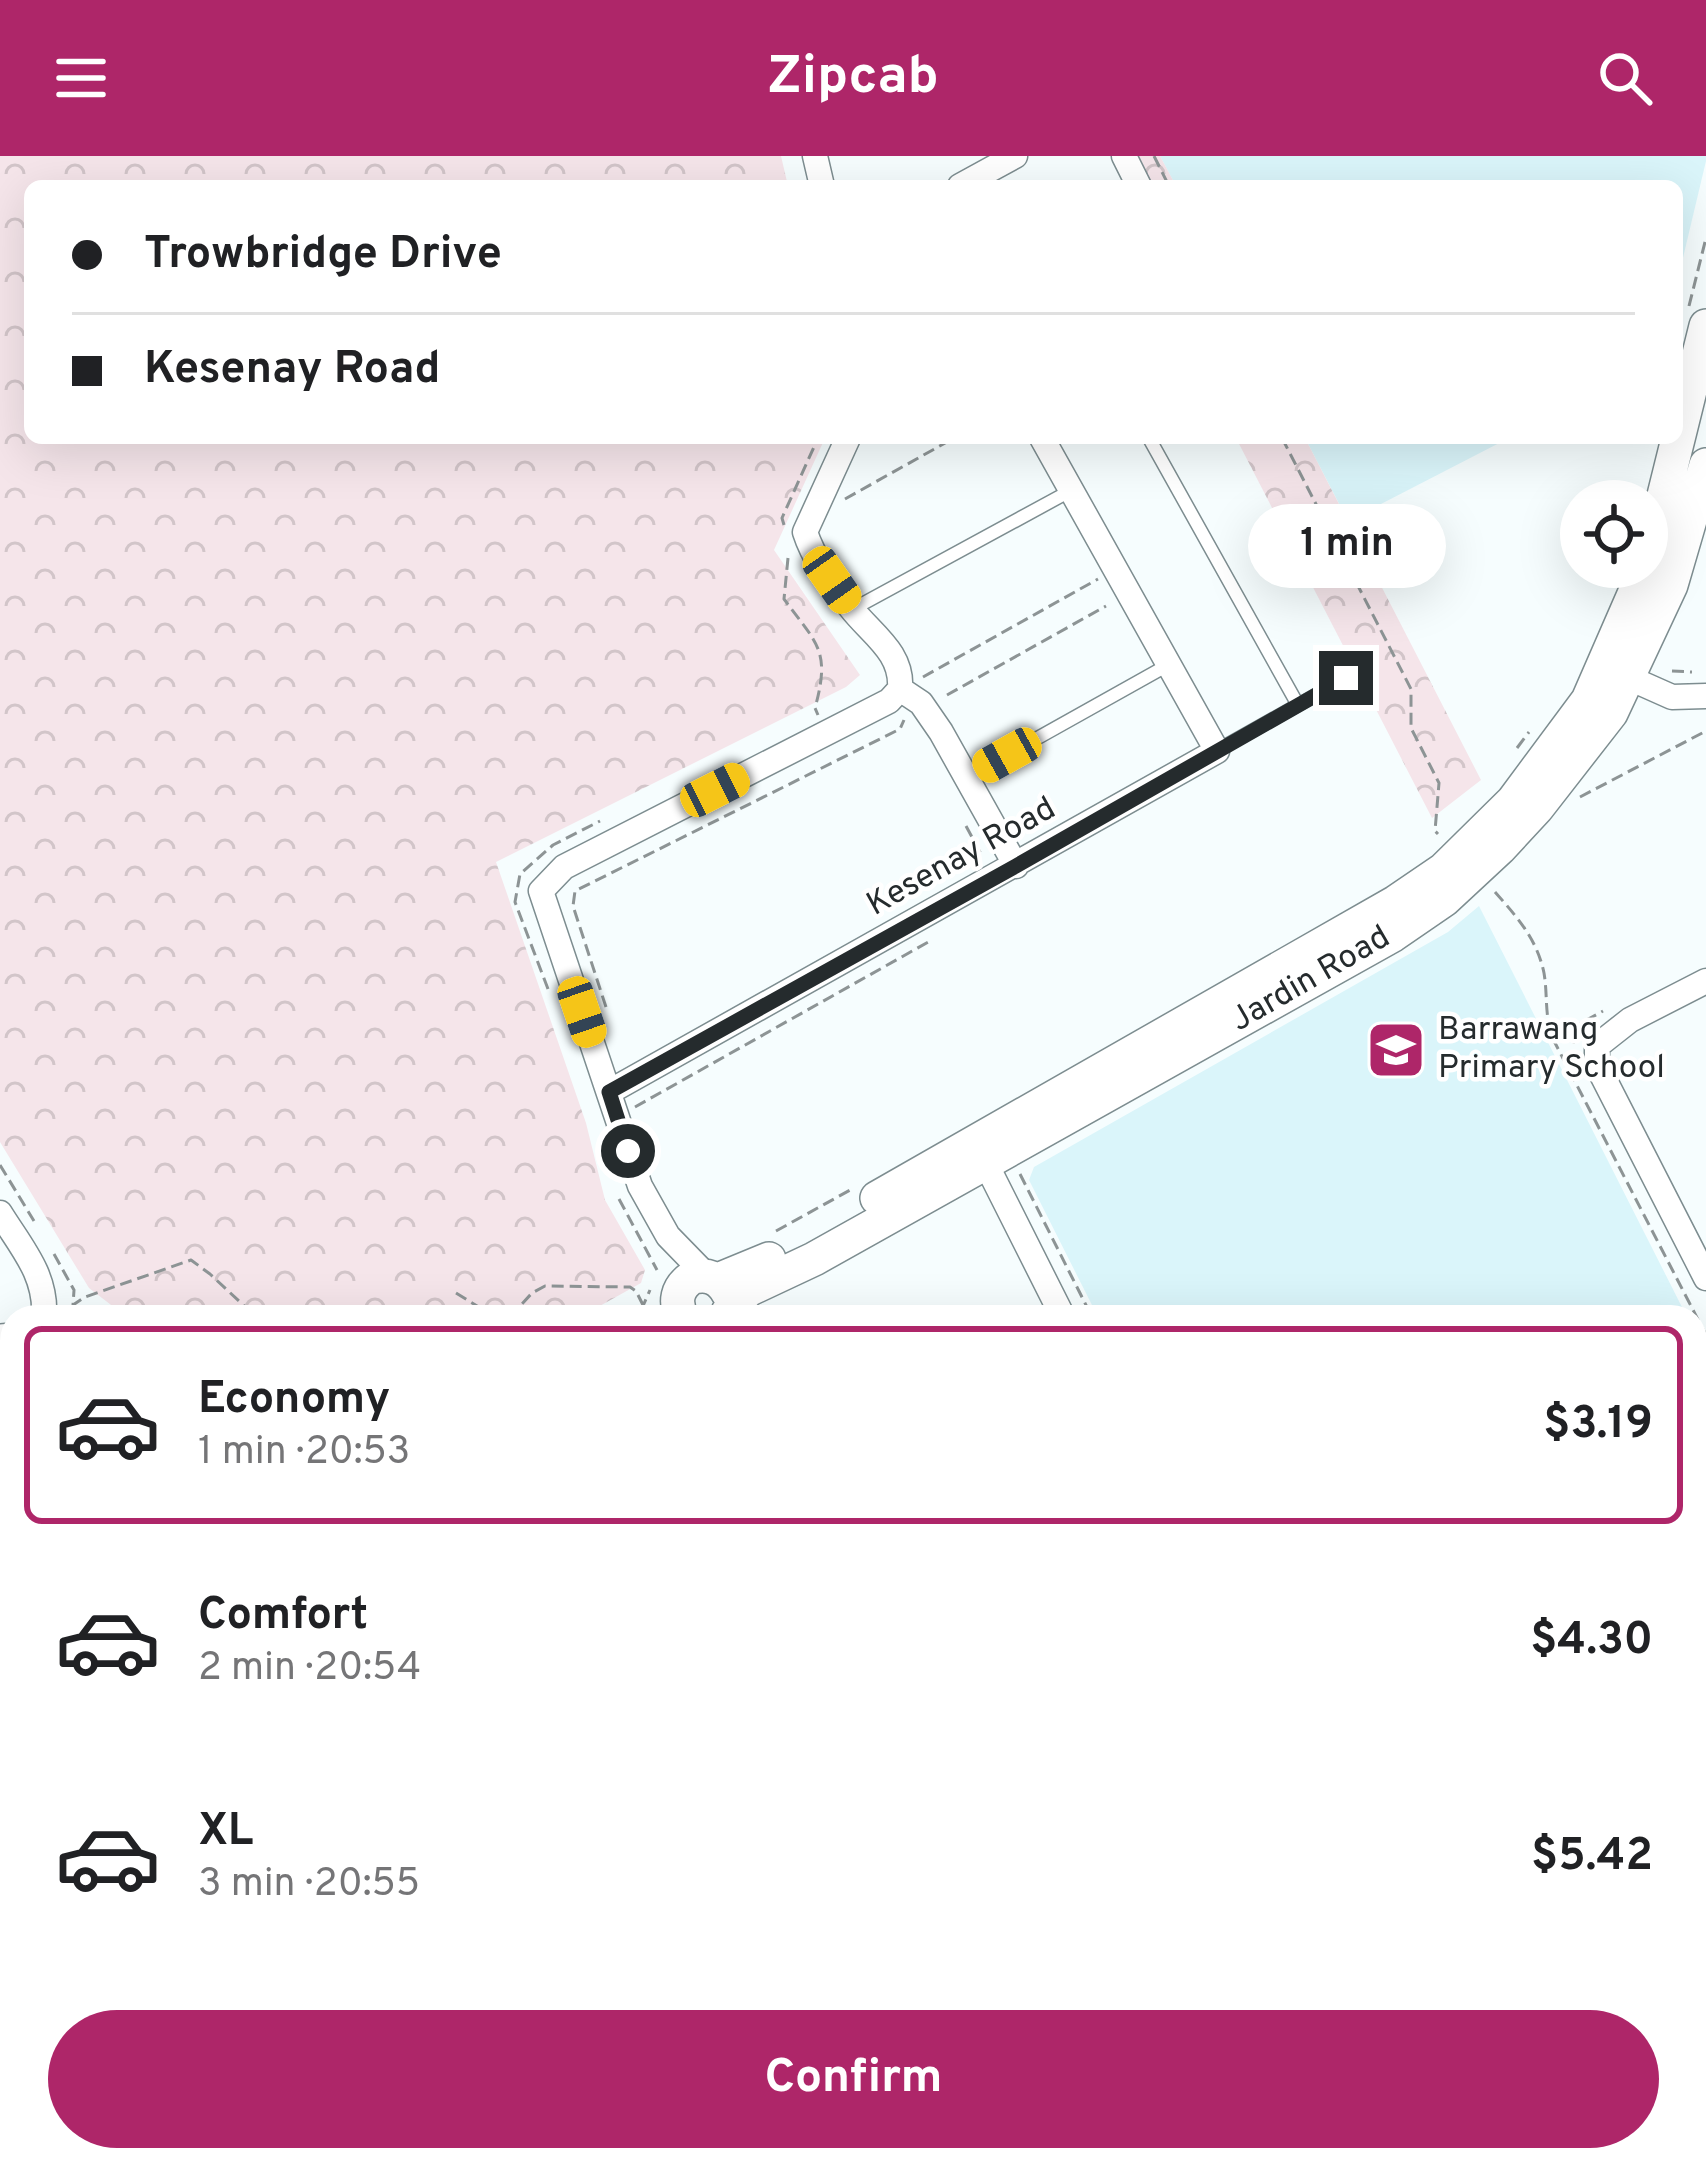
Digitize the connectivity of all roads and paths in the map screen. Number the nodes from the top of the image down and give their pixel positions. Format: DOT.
graph roads {
  1 [pos="1004,158"];
  2 [pos="969,180"];
  3 [pos="1706,238"];
  4 [pos="1701,329"];
  5 [pos="1683,408"];
  6 [pos="815,444"];
  7 [pos="845,444"];
  8 [pos="943,444"];
  9 [pos="1045,444"];
  10 [pos="1152,444"];
  11 [pos="1285,444"];
  12 [pos="1675,444"];
  13 [pos="1706,465"];
  14 [pos="1667,480"];
  15 [pos="1071,490"];
  16 [pos="812,517"];
  17 [pos="786,534"];
  18 [pos="789,550"];
  19 [pos="1115,569"];
  20 [pos="1641,588"];
  21 [pos="1129,593"];
  22 [pos="853,610"];
  23 [pos="1168,665"];
  24 [pos="1616,672"];
  25 [pos="1346,678"];
  26 [pos="1706,696"];
  27 [pos="912,698"];
  28 [pos="1298,705"];
  29 [pos="806,718"];
  30 [pos="1217,751"];
  31 [pos="966,778"];
  32 [pos="614,814"];
  33 [pos="961,816"];
  34 [pos="982,857"];
  35 [pos="1466,864"];
  36 [pos="1016,866"];
  37 [pos="930,941"];
  38 [pos="1706,981"];
  39 [pos="552,998"];
  40 [pos="608,1016"];
  41 [pos="619,1087"];
  42 [pos="981,1153"];
  43 [pos="1020,1173"];
  44 [pos="620,1200"];
  45 [pos="0,1213"];
  46 [pos="1704,1267"];
  47 [pos="456,1293"];
  48 [pos="688,1299"];
  49 [pos="45,1305"];
  50 [pos="73,1305"];
  51 [pos="243,1305"];
  52 [pos="476,1305"];
  53 [pos="521,1305"];
  54 [pos="1057,1305"];
  55 [pos="1086,1305"];
  56 [pos="1690,1305"];
  1 -- 2 [label="street"];
  3 -- 4 [label="path"];
  4 -- 5 [label="street, Jardin Road"];
  6 -- 17 [label="path"];
  7 -- 16 [label="street"];
  8 -- 16 [label="path"];
  9 -- 15 [label="street"];
  10 -- 28 [label="lane"];
  11 -- 35 [label="path"];
  12 -- 14 [label="street, Jardin Road"];
  13 -- 24 [label="street, Jardin Road"];
  15 -- 19 [label="street"];
  15 -- 22 [label="lane"];
  16 -- 22 [label="street"];
  18 -- 29 [label="path"];
  19 -- 21 [label="street"];
  19 -- 27 [label="path"];
  20 -- 24 [label="street, Jardin Road"];
  21 -- 23 [label="street"];
  21 -- 27 [label="path"];
  22 -- 27 [label="street"];
  23 -- 30 [label="street"];
  23 -- 31 [label="lane"];
  24 -- 26 [label="street"];
  24 -- 35 [label="street, Jardin Road"];
  25 -- 28 [label="lane, Kesenay Road"];
  27 -- 31 [label="street"];
  27 -- 40 [label="path"];
  27 -- 41 [label="street"];
  28 -- 30 [label="lane, Kesenay Road"];
  30 -- 36 [label="street, Kesenay Road"];
  31 -- 36 [label="street"];
  32 -- 39 [label="path"];
  33 -- 34 [label="path"];
  35 -- 42 [label="street, Jardin Road"];
  35 -- 56 [label="path"];
  36 -- 41 [label="street, Kesenay Road"];
  37 -- 41 [label="path"];
  38 -- 46 [label="street"];
  41 -- 48 [label="street"];
  42 -- 48 [label="street, Jardin Road"];
  42 -- 54 [label="street"];
  43 -- 55 [label="path"];
  44 -- 48 [label="path"];
  45 -- 49 [label="street"];
  47 -- 52 [label="path"];
  48 -- 53 [label="path"];
  50 -- 51 [label="path"];
}
